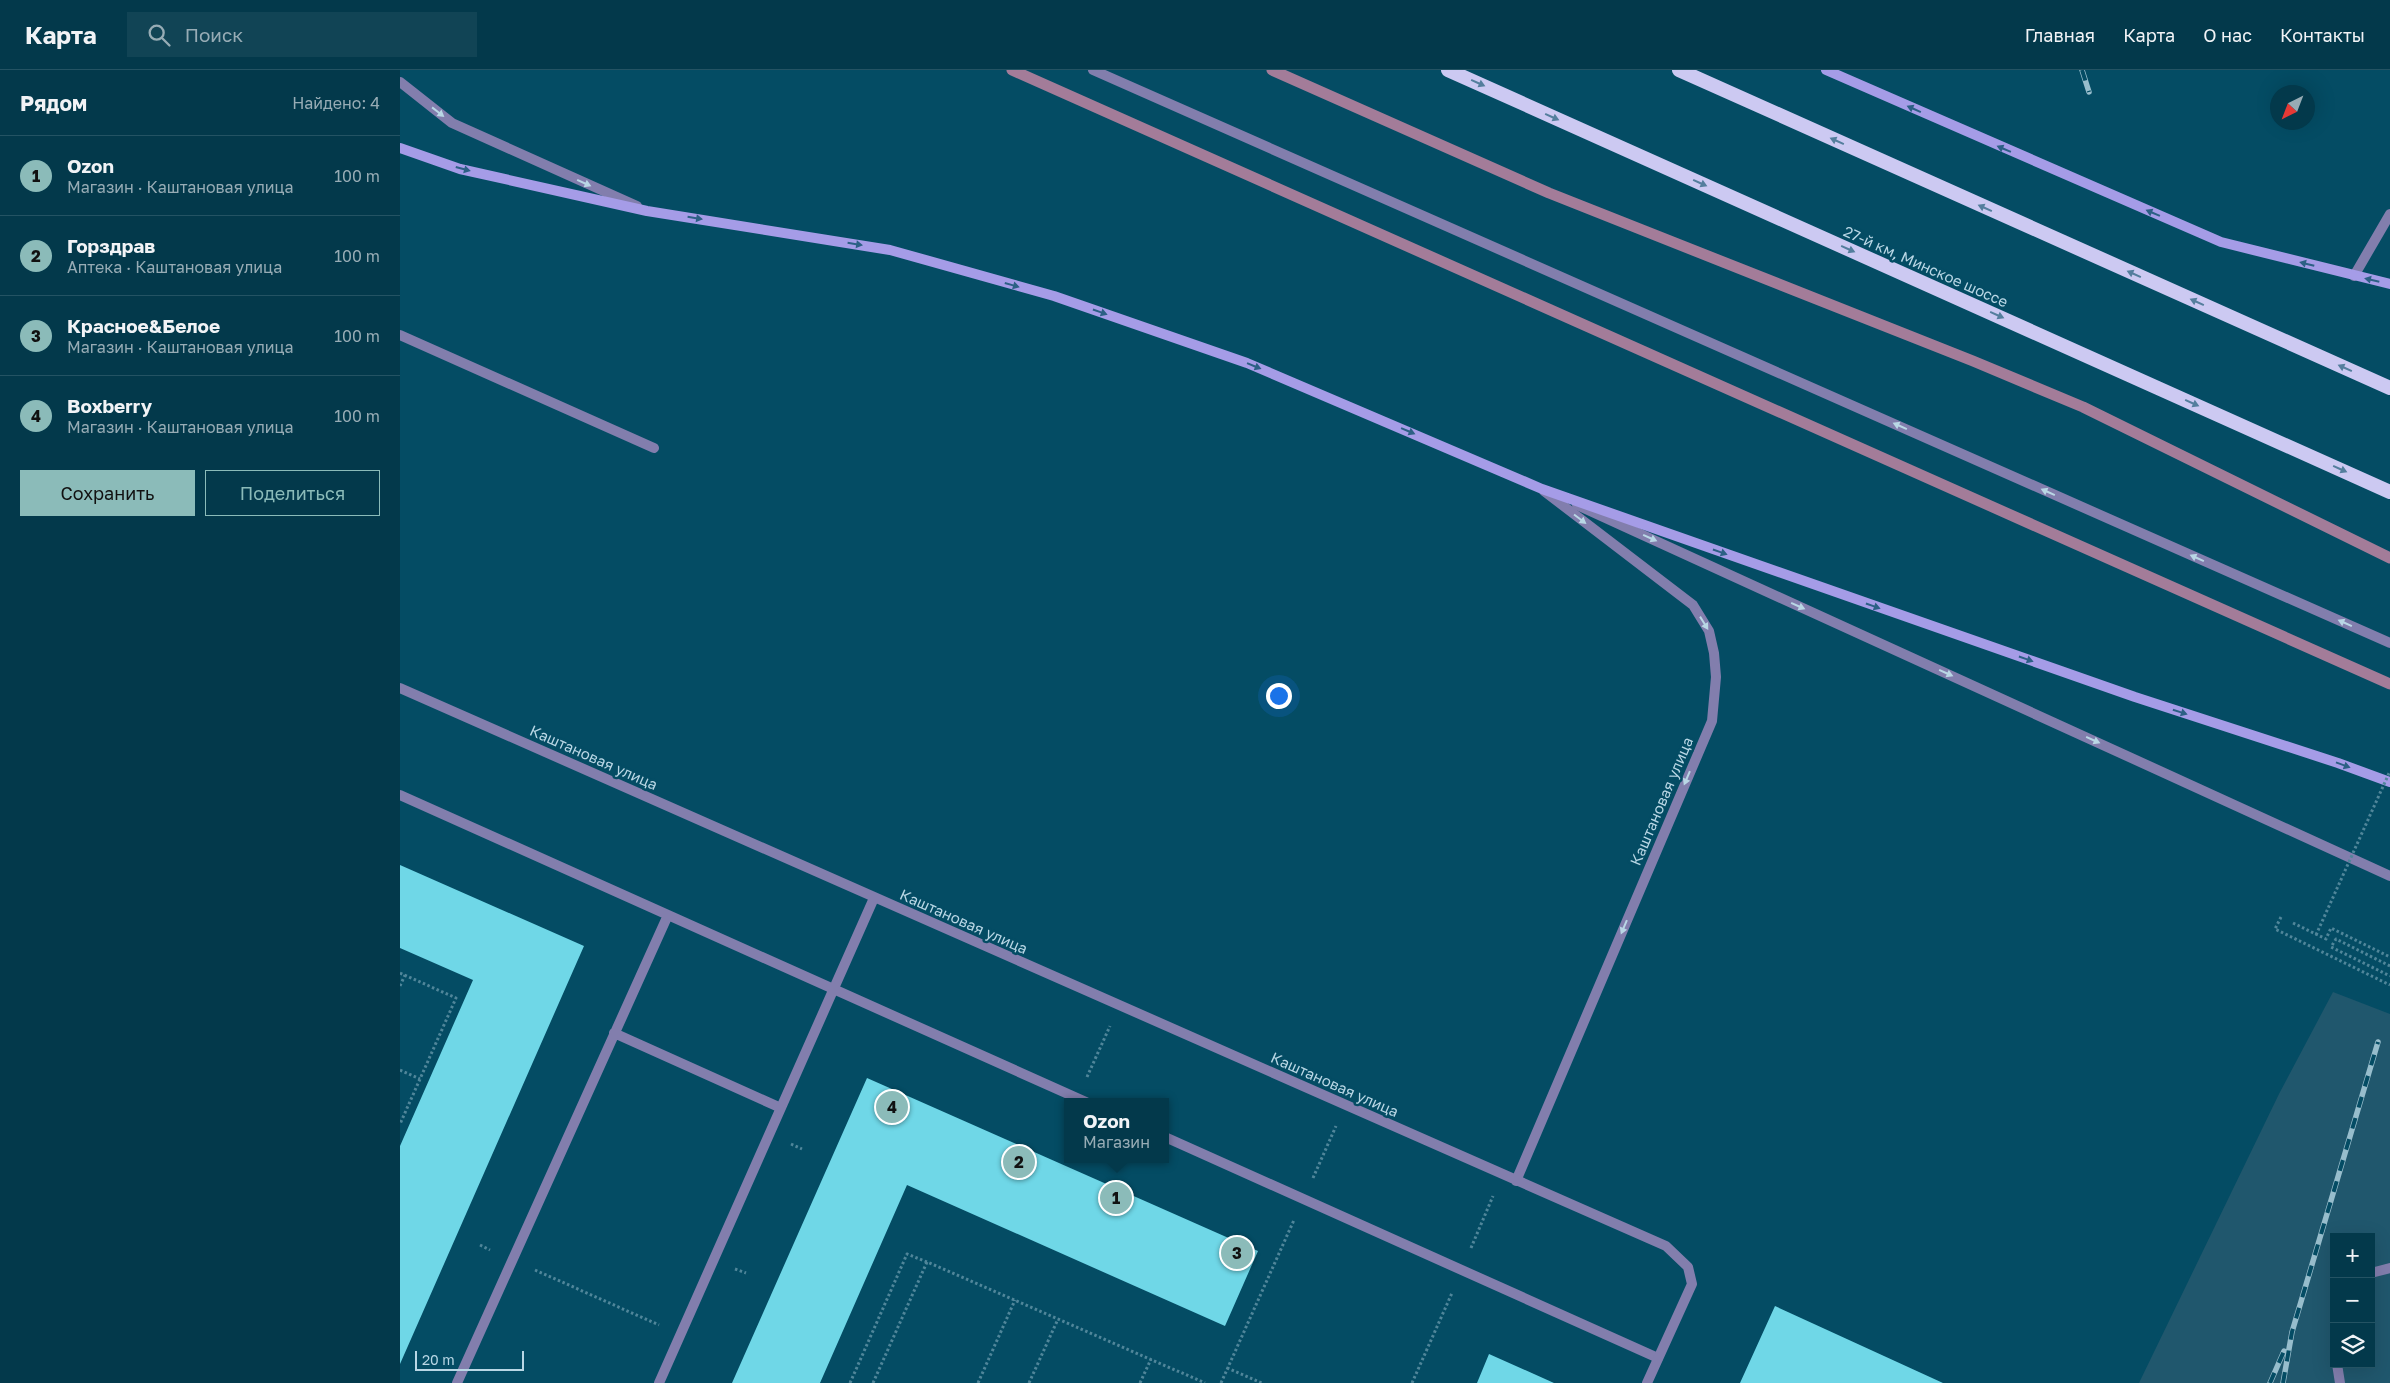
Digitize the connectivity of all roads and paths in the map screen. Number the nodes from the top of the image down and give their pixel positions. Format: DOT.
graph roads {
  1 [pos="1093,70"];
  2 [pos="1448,70"];
  3 [pos="1679,70"];
  4 [pos="1826,70"];
  5 [pos="400,82"];
  6 [pos="400,148"];
  7 [pos="647,211"];
  8 [pos="2390,214"];
  9 [pos="2354,276"];
  10 [pos="2390,284"];
  11 [pos="400,335"];
  12 [pos="2390,388"];
  13 [pos="654,448"];
  14 [pos="1542,489"];
  15 [pos="2390,492"];
  16 [pos="2390,643"];
  17 [pos="400,688"];
  18 [pos="2390,771"];
  19 [pos="2390,782"];
  20 [pos="400,795"];
  21 [pos="2390,876"];
  22 [pos="874,898"];
  23 [pos="668,915"];
  24 [pos="2281,917"];
  25 [pos="2292,923"];
  26 [pos="2316,935"];
  27 [pos="2390,957"];
  28 [pos="2390,966"];
  29 [pos="400,973"];
  30 [pos="405,975"];
  31 [pos="2390,976"];
  32 [pos="2390,985"];
  33 [pos="400,986"];
  34 [pos="833,989"];
  35 [pos="1120,1006"];
  36 [pos="614,1033"];
  37 [pos="400,1070"];
  38 [pos="420,1079"];
  39 [pos="1078,1098"];
  40 [pos="1083,1098"];
  41 [pos="781,1108"];
  42 [pos="400,1124"];
  43 [pos="1169,1139"];
  44 [pos="1516,1181"];
  45 [pos="480,1245"];
  46 [pos="1277,1259"];
  47 [pos="512,1260"];
  48 [pos="928,1262"];
  49 [pos="2390,1268"];
  50 [pos="2375,1272"];
  51 [pos="1016,1300"];
  52 [pos="1058,1319"];
  53 [pos="1435,1330"];
  54 [pos="681,1334"];
  55 [pos="1658,1358"];
  56 [pos="1151,1359"];
  57 [pos="1227,1368"];
  58 [pos="2338,1368"];
  59 [pos="456,1383"];
  60 [pos="658,1383"];
  61 [pos="850,1383"];
  62 [pos="874,1383"];
  63 [pos="978,1383"];
  64 [pos="1029,1383"];
  65 [pos="1140,1383"];
  66 [pos="1205,1383"];
  67 [pos="1220,1383"];
  68 [pos="1262,1383"];
  69 [pos="1412,1383"];
  70 [pos="1647,1383"];
  71 [pos="2340,1383"];
  16 -- 1 [label="street, one-way"];
  2 -- 15 [label="highway, 27-й км, Минское шоссе, one-way"];
  12 -- 3 [label="highway, one-way"];
  9 -- 4 [label="main road, one-way"];
  5 -- 7 [label="street, one-way"];
  6 -- 7 [label="main road, one-way"];
  7 -- 14 [label="main road, one-way"];
  8 -- 9 [label="street"];
  10 -- 9 [label="main road, one-way"];
  11 -- 13 [label="street"];
  14 -- 19 [label="main road, one-way"];
  14 -- 21 [label="street, one-way"];
  14 -- 44 [label="street, Каштановая улица, one-way"];
  17 -- 22 [label="street, Каштановая улица"];
  18 -- 26 [label="path, bridge"];
  20 -- 23 [label="street"];
  22 -- 34 [label="street"];
  22 -- 35 [label="street, Каштановая улица"];
  23 -- 34 [label="street"];
  23 -- 36 [label="street"];
  24 -- 32 [label="path"];
  25 -- 26 [label="path"];
  26 -- 27 [label="path"];
  28 -- 31 [label="path"];
  29 -- 30 [label="path"];
  30 -- 33 [label="path"];
  30 -- 38 [label="path"];
  34 -- 39 [label="street"];
  34 -- 41 [label="street"];
  35 -- 40 [label="path"];
  35 -- 44 [label="street, Каштановая улица"];
  36 -- 41 [label="street"];
  36 -- 47 [label="street"];
  37 -- 38 [label="path"];
  38 -- 42 [label="path"];
  41 -- 54 [label="street"];
  43 -- 55 [label="street"];
  44 -- 55 [label="street, Каштановая улица"];
  45 -- 47 [label="path"];
  46 -- 57 [label="path"];
  47 -- 54 [label="path"];
  47 -- 59 [label="street"];
  48 -- 51 [label="path"];
  48 -- 61 [label="path"];
  48 -- 62 [label="path"];
  49 -- 50 [label="street"];
  51 -- 52 [label="path"];
  51 -- 63 [label="path"];
  52 -- 56 [label="path"];
  52 -- 64 [label="path"];
  53 -- 69 [label="path"];
  54 -- 60 [label="street"];
  55 -- 70 [label="street"];
  56 -- 65 [label="path"];
  56 -- 66 [label="path"];
  57 -- 67 [label="path"];
  57 -- 68 [label="path"];
  58 -- 71 [label="street"];
}
